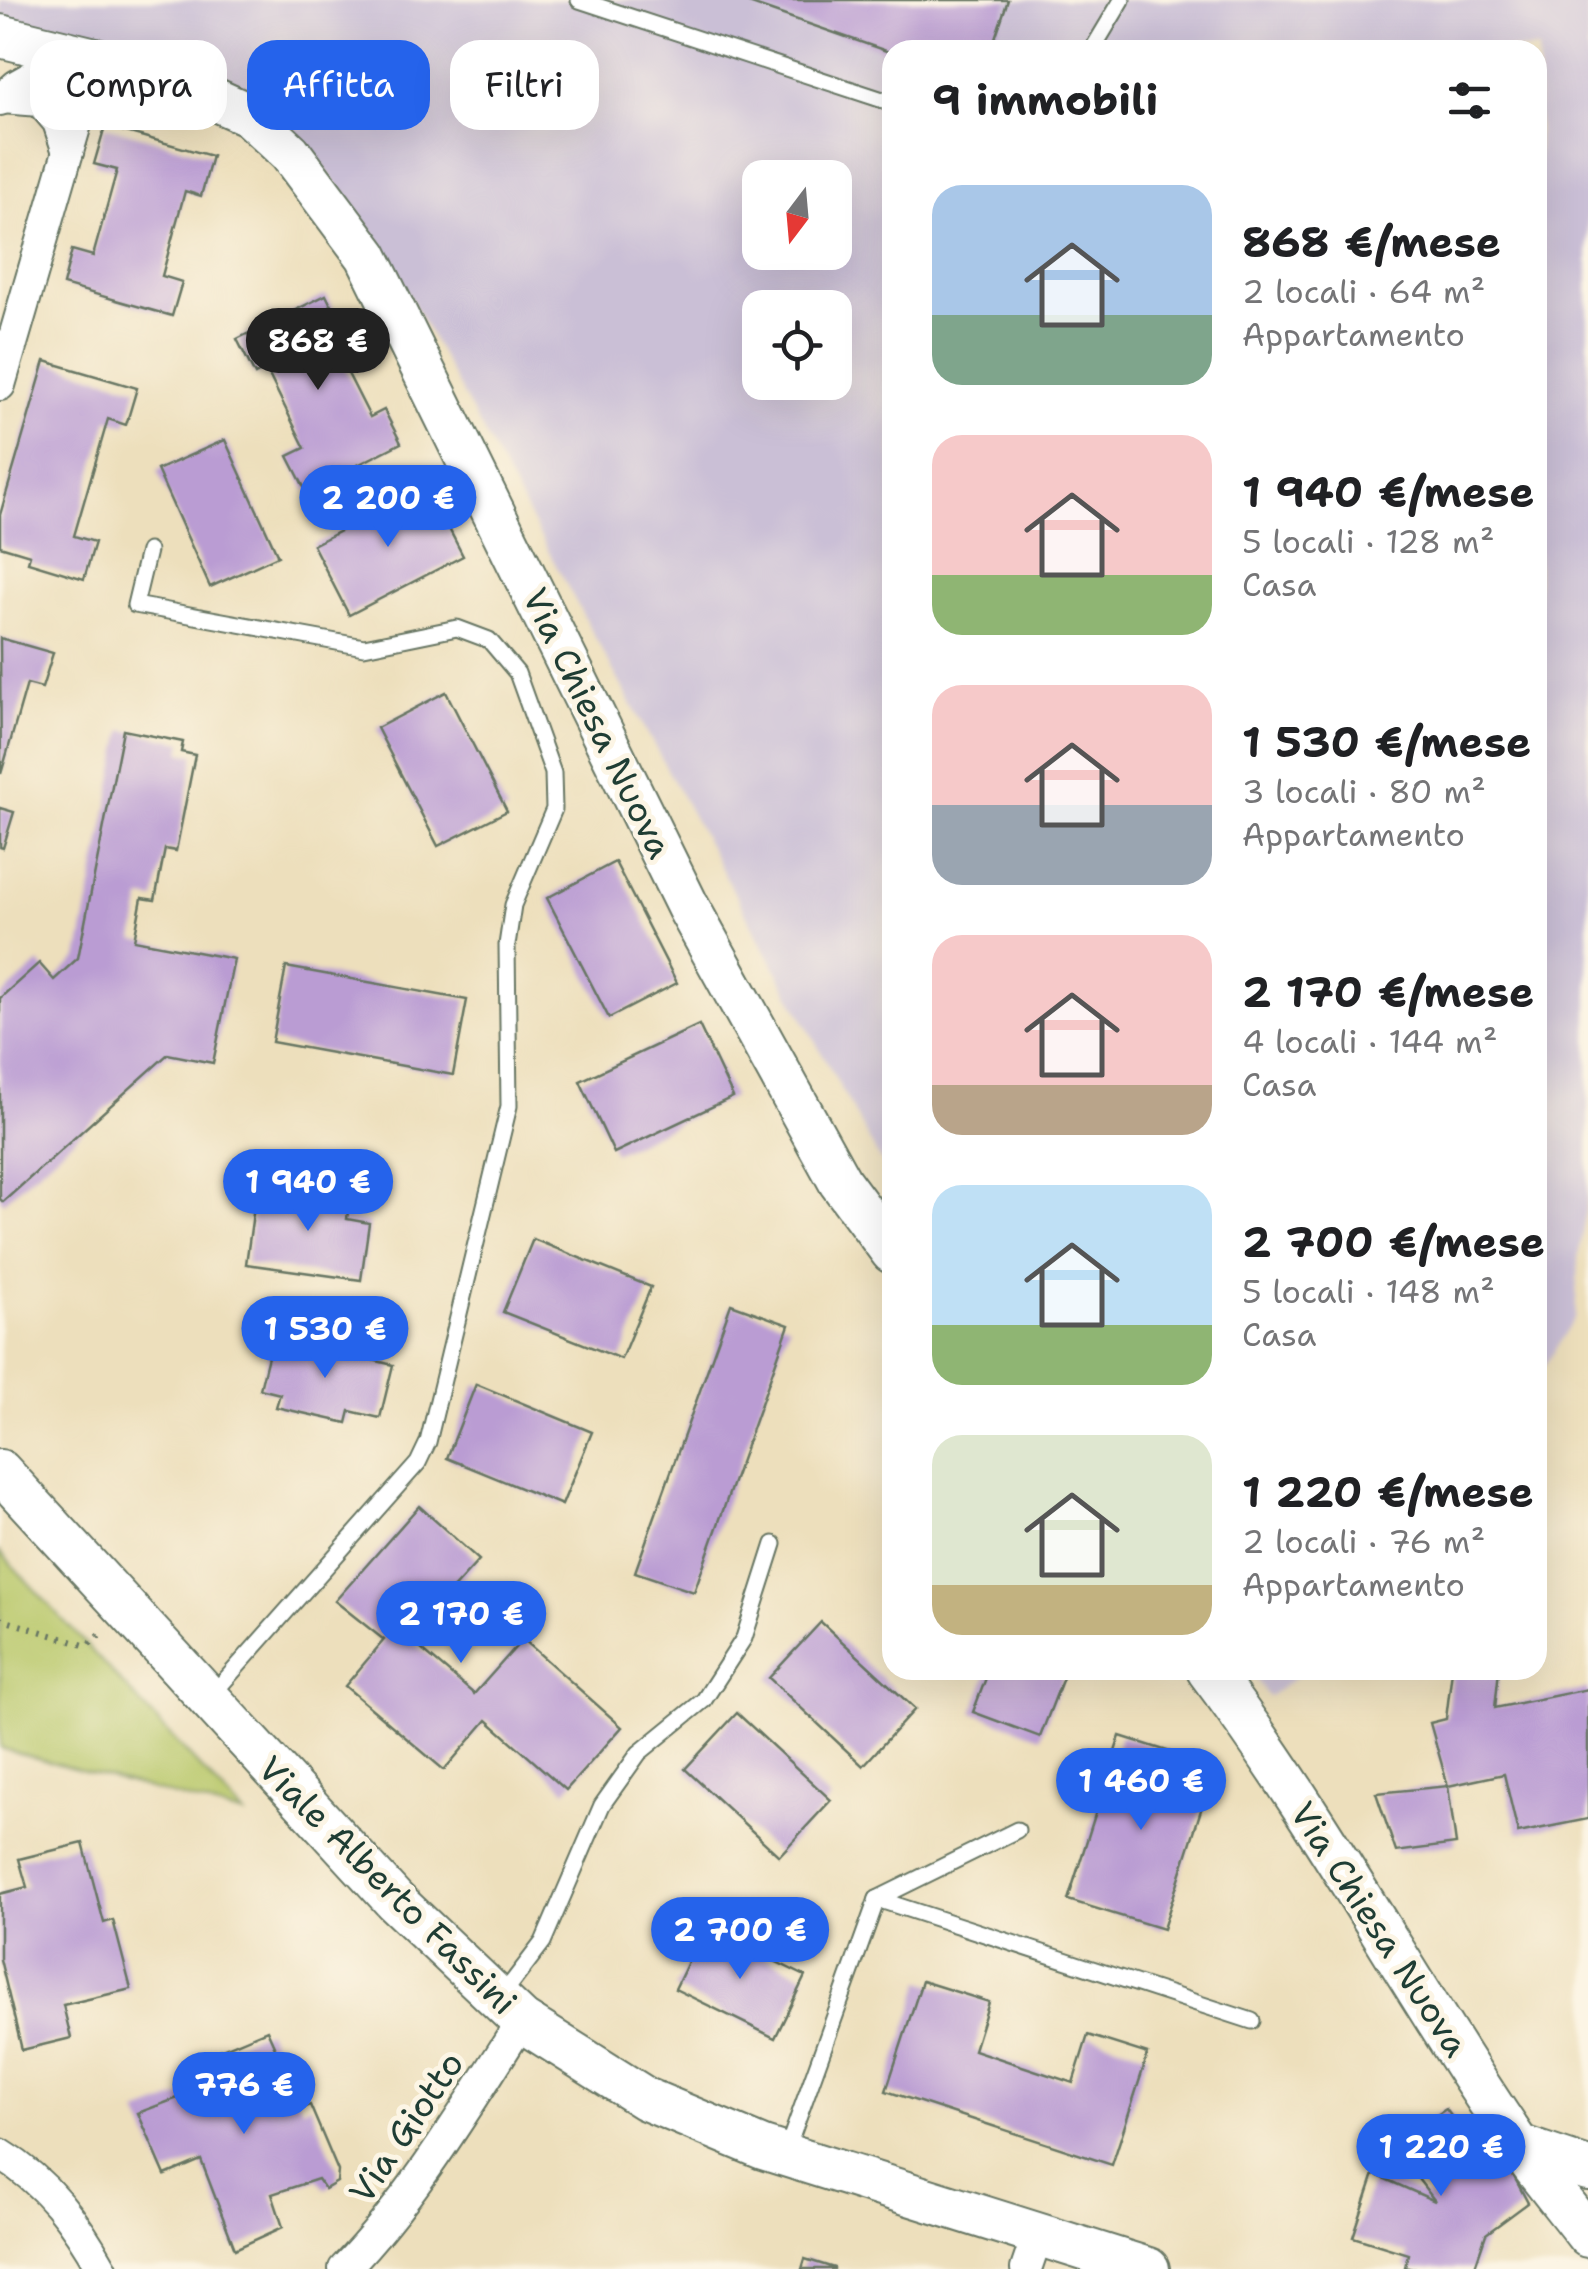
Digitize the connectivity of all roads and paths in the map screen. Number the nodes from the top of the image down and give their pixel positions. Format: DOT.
graph roads {
  1 [pos="579,0"];
  2 [pos="1122,0"];
  3 [pos="0,36"];
  4 [pos="1098,40"];
  5 [pos="30,43"];
  6 [pos="30,79"];
  7 [pos="1,99"];
  8 [pos="882,99"];
  9 [pos="227,105"];
  10 [pos="72,130"];
  11 [pos="68,152"];
  12 [pos="0,384"];
  13 [pos="148,551"];
  14 [pos="882,1239"];
  15 [pos="0,1471"];
  16 [pos="774,1544"];
  17 [pos="128,1611"];
  18 [pos="0,1619"];
  19 [pos="1216,1680"];
  20 [pos="208,1699"];
  21 [pos="1017,1830"];
  22 [pos="877,1899"];
  23 [pos="510,2010"];
  24 [pos="1252,2021"];
  25 [pos="1519,2146"];
  26 [pos="0,2154"];
  27 [pos="785,2155"];
  28 [pos="1588,2169"];
  29 [pos="1588,2236"];
  30 [pos="1032,2252"];
  31 [pos="102,2269"];
  32 [pos="344,2269"];
  33 [pos="1148,2269"];
  1 -- 8 [label="lane"];
  2 -- 4 [label="lane"];
  3 -- 5 [label="main road, Via Chiesa Nuova"];
  6 -- 7 [label="street"];
  7 -- 11 [label="street"];
  9 -- 14 [label="main road, Via Chiesa Nuova"];
  10 -- 11 [label="street"];
  11 -- 12 [label="street"];
  13 -- 20 [label="lane"];
  15 -- 17 [label="main road, Viale Alberto Fassini"];
  16 -- 23 [label="lane"];
  17 -- 18 [label="path"];
  17 -- 20 [label="main road, Viale Alberto Fassini"];
  19 -- 25 [label="main road, Via Chiesa Nuova"];
  20 -- 23 [label="main road, Viale Alberto Fassini"];
  21 -- 22 [label="lane"];
  22 -- 24 [label="lane"];
  22 -- 27 [label="lane"];
  23 -- 27 [label="main road, Viale Alberto Fassini"];
  23 -- 32 [label="street, Via Giotto"];
  25 -- 28 [label="main road"];
  25 -- 29 [label="main road, Via Chiesa Nuova"];
  26 -- 31 [label="street"];
  27 -- 30 [label="main road, Viale Alberto Fassini"];
  30 -- 33 [label="main road, Viale Alberto Fassini"];
}
